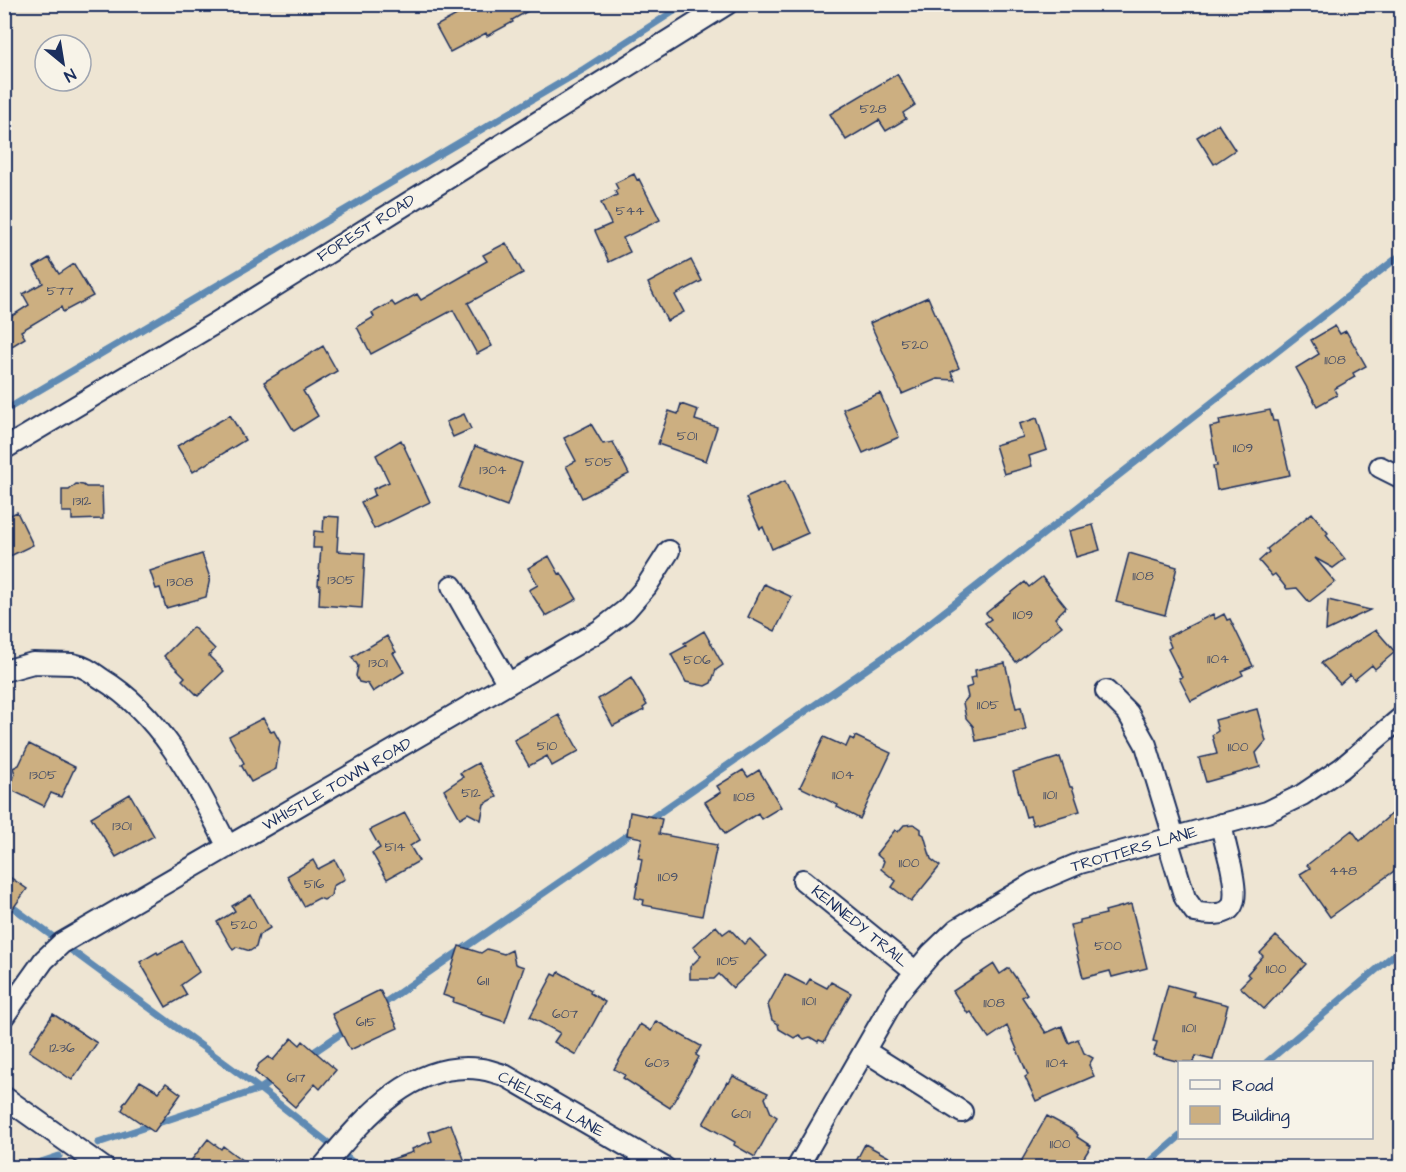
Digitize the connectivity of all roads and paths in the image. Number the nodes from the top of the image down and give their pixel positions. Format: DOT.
graph roads {
  1 [pos="727,4"];
  2 [pos="4,449"];
  3 [pos="1380,467"];
  4 [pos="1401,478"];
  5 [pos="669,551"];
  6 [pos="452,586"];
  7 [pos="4,670"];
  8 [pos="508,684"];
  9 [pos="1106,691"];
  10 [pos="1401,717"];
  11 [pos="1221,824"];
  12 [pos="1170,838"];
  13 [pos="228,847"];
  14 [pos="803,880"];
  15 [pos="916,972"];
  16 [pos="4,1016"];
  17 [pos="865,1051"];
  18 [pos="4,1097"];
  19 [pos="962,1112"];
  20 [pos="104,1167"];
  21 [pos="322,1167"];
  22 [pos="665,1167"];
  23 [pos="797,1167"];
  1 -- 2 [label="street, FOREST ROAD"];
  3 -- 4 [label="street"];
  5 -- 8 [label="street, WHISTLE TOWN ROAD"];
  6 -- 8 [label="street"];
  7 -- 13 [label="street"];
  8 -- 13 [label="street, WHISTLE TOWN ROAD"];
  9 -- 12 [label="street"];
  10 -- 11 [label="street, TROTTERS LANE"];
  11 -- 12 [label="street, TROTTERS LANE"];
  11 -- 12 [label="street"];
  12 -- 15 [label="street, TROTTERS LANE"];
  13 -- 16 [label="street, WHISTLE TOWN ROAD"];
  14 -- 15 [label="street, KENNEDY TRAIL"];
  15 -- 17 [label="street, TROTTERS LANE"];
  17 -- 19 [label="street"];
  17 -- 23 [label="street, TROTTERS LANE"];
  18 -- 20 [label="street"];
  21 -- 22 [label="street, CHELSEA LANE"];
}
